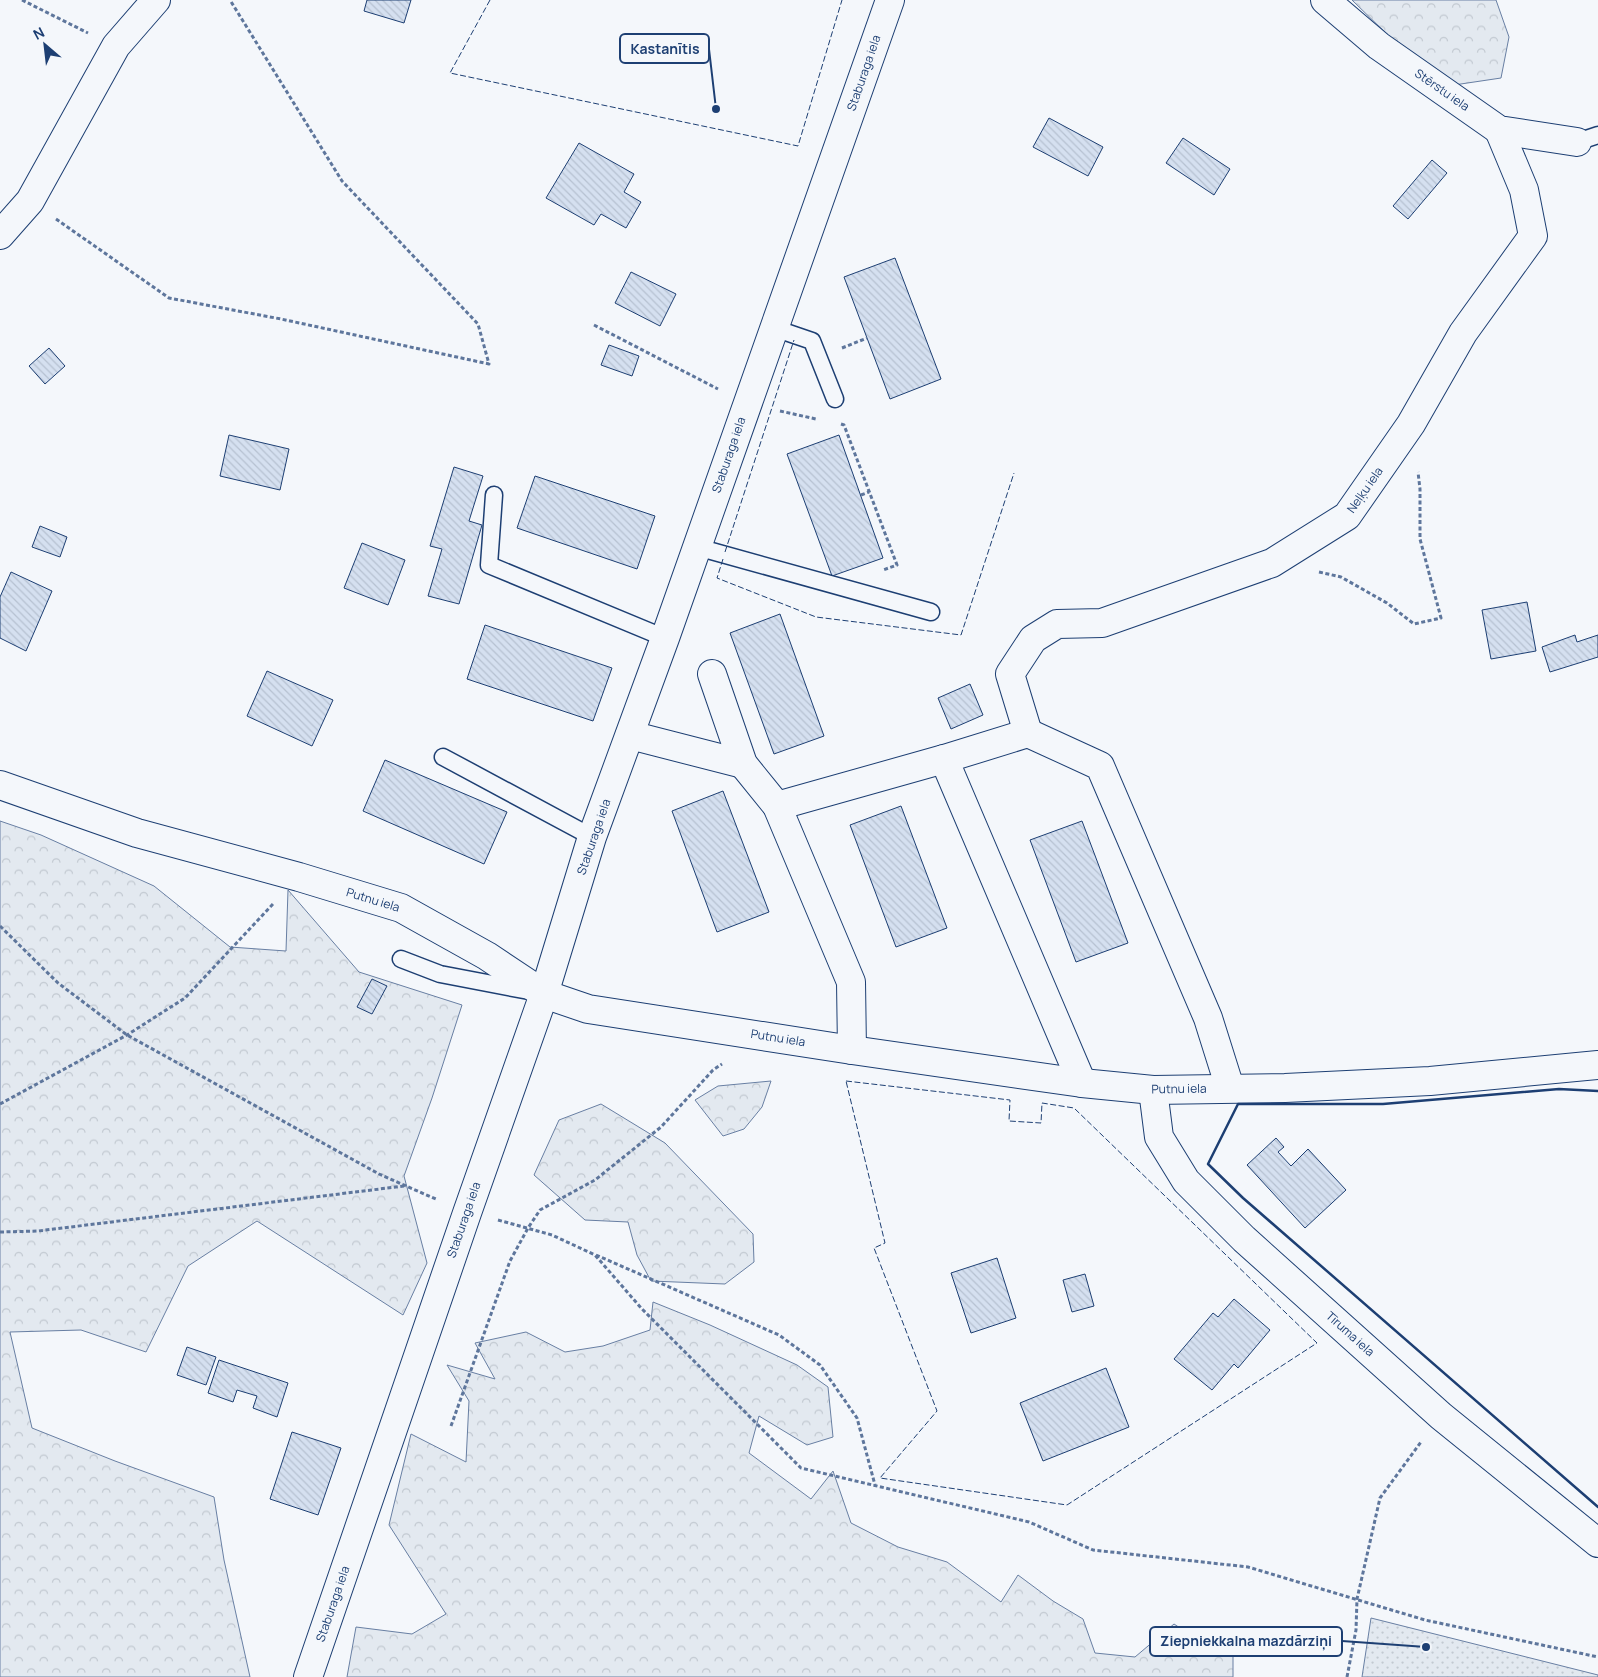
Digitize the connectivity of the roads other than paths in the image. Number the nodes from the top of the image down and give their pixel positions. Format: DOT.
graph roads {
  1 [pos="156,0"];
  2 [pos="890,0"];
  3 [pos="1325,0"];
  4 [pos="1499,130"];
  5 [pos="1587,138"];
  6 [pos="0,235"];
  7 [pos="774,328"];
  8 [pos="835,399"];
  9 [pos="494,495"];
  10 [pos="697,547"];
  11 [pos="931,612"];
  12 [pos="665,638"];
  13 [pos="712,674"];
  14 [pos="1028,733"];
  15 [pos="630,735"];
  16 [pos="443,757"];
  17 [pos="944,759"];
  18 [pos="743,764"];
  19 [pos="0,785"];
  20 [pos="777,806"];
  21 [pos="592,837"];
  22 [pos="400,960"];
  23 [pos="544,994"];
  24 [pos="852,1050"];
  25 [pos="1598,1065"];
  26 [pos="1082,1083"];
  27 [pos="1230,1088"];
  28 [pos="1153,1090"];
  29 [pos="1598,1543"];
  30 [pos="308,1677"];
  1 -- 6 [label="street"];
  2 -- 7 [label="street, Staburaga iela"];
  3 -- 4 [label="street, Stērstu iela"];
  4 -- 5 [label="street, Stērstu iela"];
  4 -- 14 [label="street, Neļķu iela"];
  7 -- 8 [label="lane"];
  7 -- 10 [label="street, Staburaga iela"];
  9 -- 12 [label="lane"];
  10 -- 11 [label="lane"];
  10 -- 12 [label="street, Staburaga iela"];
  12 -- 15 [label="street, Staburaga iela"];
  13 -- 18 [label="street"];
  14 -- 17 [label="street"];
  14 -- 27 [label="street"];
  15 -- 18 [label="street"];
  15 -- 21 [label="street, Staburaga iela"];
  16 -- 21 [label="lane"];
  17 -- 20 [label="street"];
  17 -- 26 [label="street"];
  18 -- 20 [label="street"];
  19 -- 23 [label="street, Putnu iela"];
  20 -- 24 [label="street"];
  21 -- 23 [label="street, Staburaga iela"];
  22 -- 23 [label="lane"];
  23 -- 24 [label="street, Putnu iela"];
  23 -- 30 [label="street, Staburaga iela"];
  24 -- 26 [label="street, Putnu iela"];
  25 -- 27 [label="street, Putnu iela"];
  26 -- 28 [label="street, Putnu iela"];
  27 -- 28 [label="street, Putnu iela"];
  28 -- 29 [label="street, Tīruma iela"];
}
